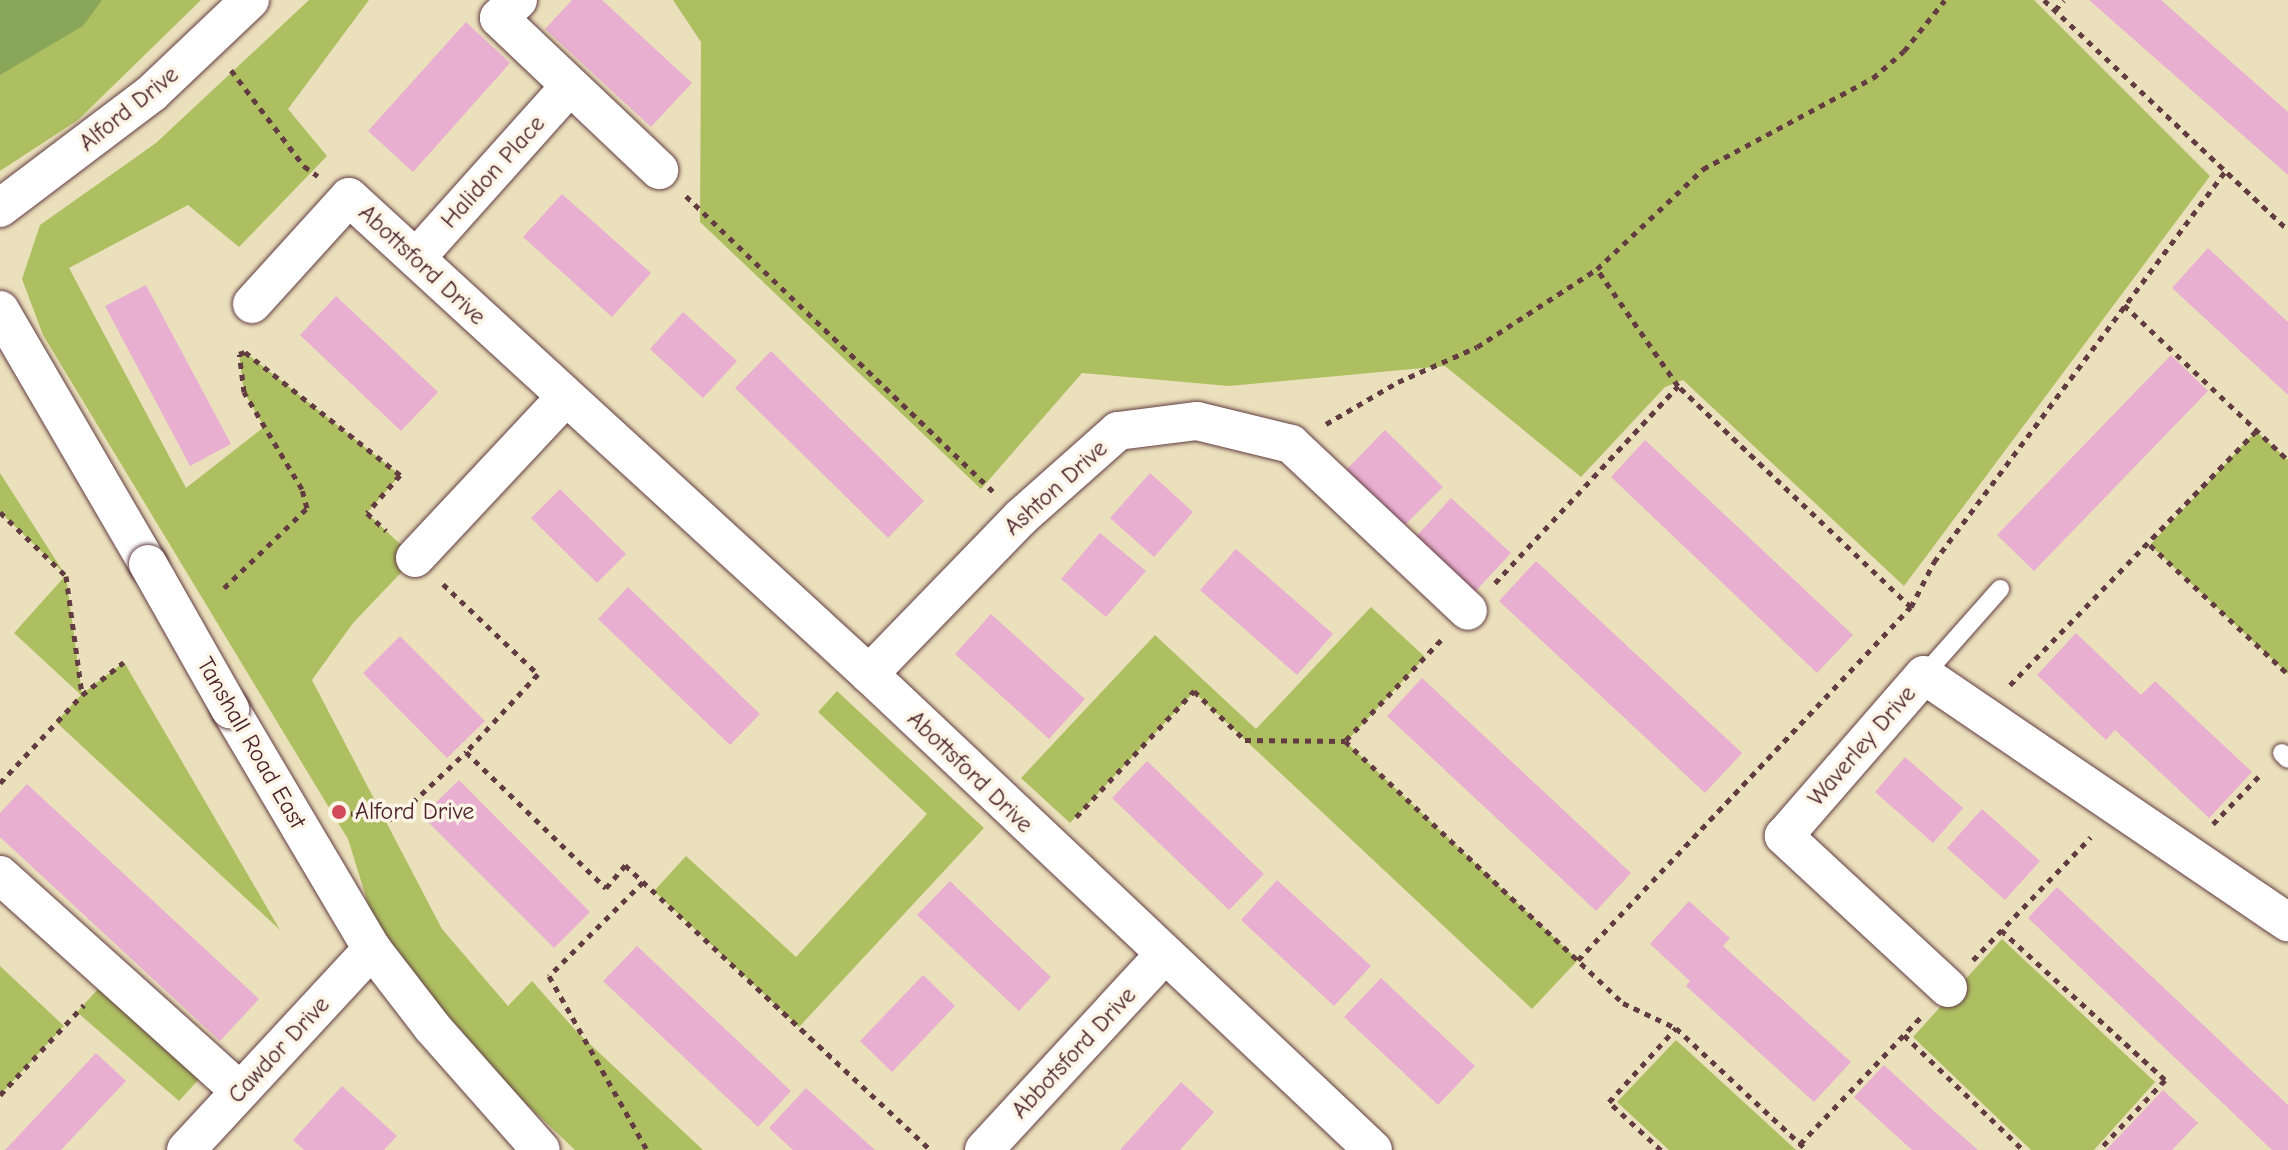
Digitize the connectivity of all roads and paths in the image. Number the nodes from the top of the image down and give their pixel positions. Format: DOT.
graph roads {
  1 [pos="250,0"];
  2 [pos="518,0"];
  3 [pos="1945,0"];
  4 [pos="2044,0"];
  5 [pos="2064,0"];
  6 [pos="2055,10"];
  7 [pos="210,41"];
  8 [pos="570,86"];
  9 [pos="659,170"];
  10 [pos="2225,172"];
  11 [pos="349,197"];
  12 [pos="0,208"];
  13 [pos="2288,230"];
  14 [pos="416,258"];
  15 [pos="1597,269"];
  16 [pos="252,304"];
  17 [pos="2124,305"];
  18 [pos="0,310"];
  19 [pos="1678,386"];
  20 [pos="564,399"];
  21 [pos="2256,431"];
  22 [pos="1291,444"];
  23 [pos="2288,460"];
  24 [pos="0,512"];
  25 [pos="1020,518"];
  26 [pos="2150,545"];
  27 [pos="415,558"];
  28 [pos="224,588"];
  29 [pos="2000,589"];
  30 [pos="1911,607"];
  31 [pos="1468,611"];
  32 [pos="124,662"];
  33 [pos="869,674"];
  34 [pos="2288,674"];
  35 [pos="1924,675"];
  36 [pos="82,695"];
  37 [pos="1981,714"];
  38 [pos="1345,741"];
  39 [pos="466,752"];
  40 [pos="2285,756"];
  41 [pos="0,783"];
  42 [pos="339,812"];
  43 [pos="1047,847"];
  44 [pos="2185,853"];
  45 [pos="0,875"];
  46 [pos="643,882"];
  47 [pos="2288,922"];
  48 [pos="2001,930"];
  49 [pos="372,949"];
  50 [pos="1164,955"];
  51 [pos="1578,960"];
  52 [pos="111,974"];
  53 [pos="1948,988"];
  54 [pos="1676,1028"];
  55 [pos="1904,1035"];
  56 [pos="240,1091"];
  57 [pos="0,1095"];
  58 [pos="929,1149"];
  59 [pos="1369,1149"];
  60 [pos="186,1150"];
  61 [pos="541,1150"];
  62 [pos="647,1150"];
  63 [pos="984,1150"];
  64 [pos="1661,1150"];
  65 [pos="1807,1150"];
  66 [pos="2023,1150"];
  67 [pos="2099,1150"];
  1 -- 7 [label="street, Alford Drive"];
  2 -- 8 [label="street"];
  3 -- 15 [label="path"];
  4 -- 6 [label="path"];
  5 -- 6 [label="path"];
  6 -- 10 [label="path"];
  7 -- 11 [label="path"];
  7 -- 12 [label="street, Alford Drive"];
  8 -- 9 [label="street"];
  8 -- 14 [label="street, Halidon Place"];
  9 -- 25 [label="path"];
  10 -- 13 [label="path"];
  10 -- 17 [label="path"];
  11 -- 14 [label="street, Abottsford Drive"];
  11 -- 16 [label="street, Abottsford Drive"];
  14 -- 20 [label="street, Abottsford Drive"];
  15 -- 19 [label="path"];
  15 -- 22 [label="path"];
  17 -- 21 [label="path"];
  17 -- 30 [label="path"];
  18 -- 49 [label="street, Tanshall Road East, bridge"];
  19 -- 30 [label="path"];
  19 -- 31 [label="path"];
  20 -- 27 [label="street"];
  20 -- 33 [label="street, Abottsford Drive"];
  21 -- 23 [label="path"];
  21 -- 26 [label="path"];
  22 -- 25 [label="street, Ashton Drive"];
  22 -- 31 [label="street, Ashton Drive"];
  24 -- 36 [label="path"];
  25 -- 33 [label="street, Ashton Drive"];
  26 -- 34 [label="path"];
  26 -- 37 [label="path"];
  27 -- 28 [label="path"];
  27 -- 39 [label="path"];
  29 -- 35 [label="lane"];
  30 -- 51 [label="path"];
  31 -- 38 [label="path"];
  32 -- 36 [label="path"];
  33 -- 43 [label="street, Abottsford Drive"];
  35 -- 37 [label="street, Waverley Drive"];
  35 -- 53 [label="street, Waverley Drive"];
  36 -- 41 [label="path"];
  37 -- 44 [label="street, Waverley Drive"];
  38 -- 43 [label="path"];
  38 -- 51 [label="path"];
  39 -- 42 [label="path"];
  39 -- 46 [label="path"];
  40 -- 44 [label="path"];
  43 -- 50 [label="street, Abottsford Drive"];
  44 -- 47 [label="street, Waverley Drive"];
  45 -- 52 [label="street"];
  46 -- 58 [label="path"];
  46 -- 62 [label="path"];
  48 -- 67 [label="path"];
  49 -- 56 [label="street, Cawdor Drive"];
  49 -- 61 [label="street, Tanshall Road East"];
  50 -- 59 [label="street, Abottsford Drive"];
  50 -- 63 [label="street, Abbotsford Drive"];
  51 -- 54 [label="path"];
  52 -- 56 [label="street"];
  52 -- 57 [label="path"];
  54 -- 64 [label="path"];
  54 -- 65 [label="path"];
  55 -- 66 [label="path"];
  56 -- 60 [label="street, Cawdor Drive"];
}
